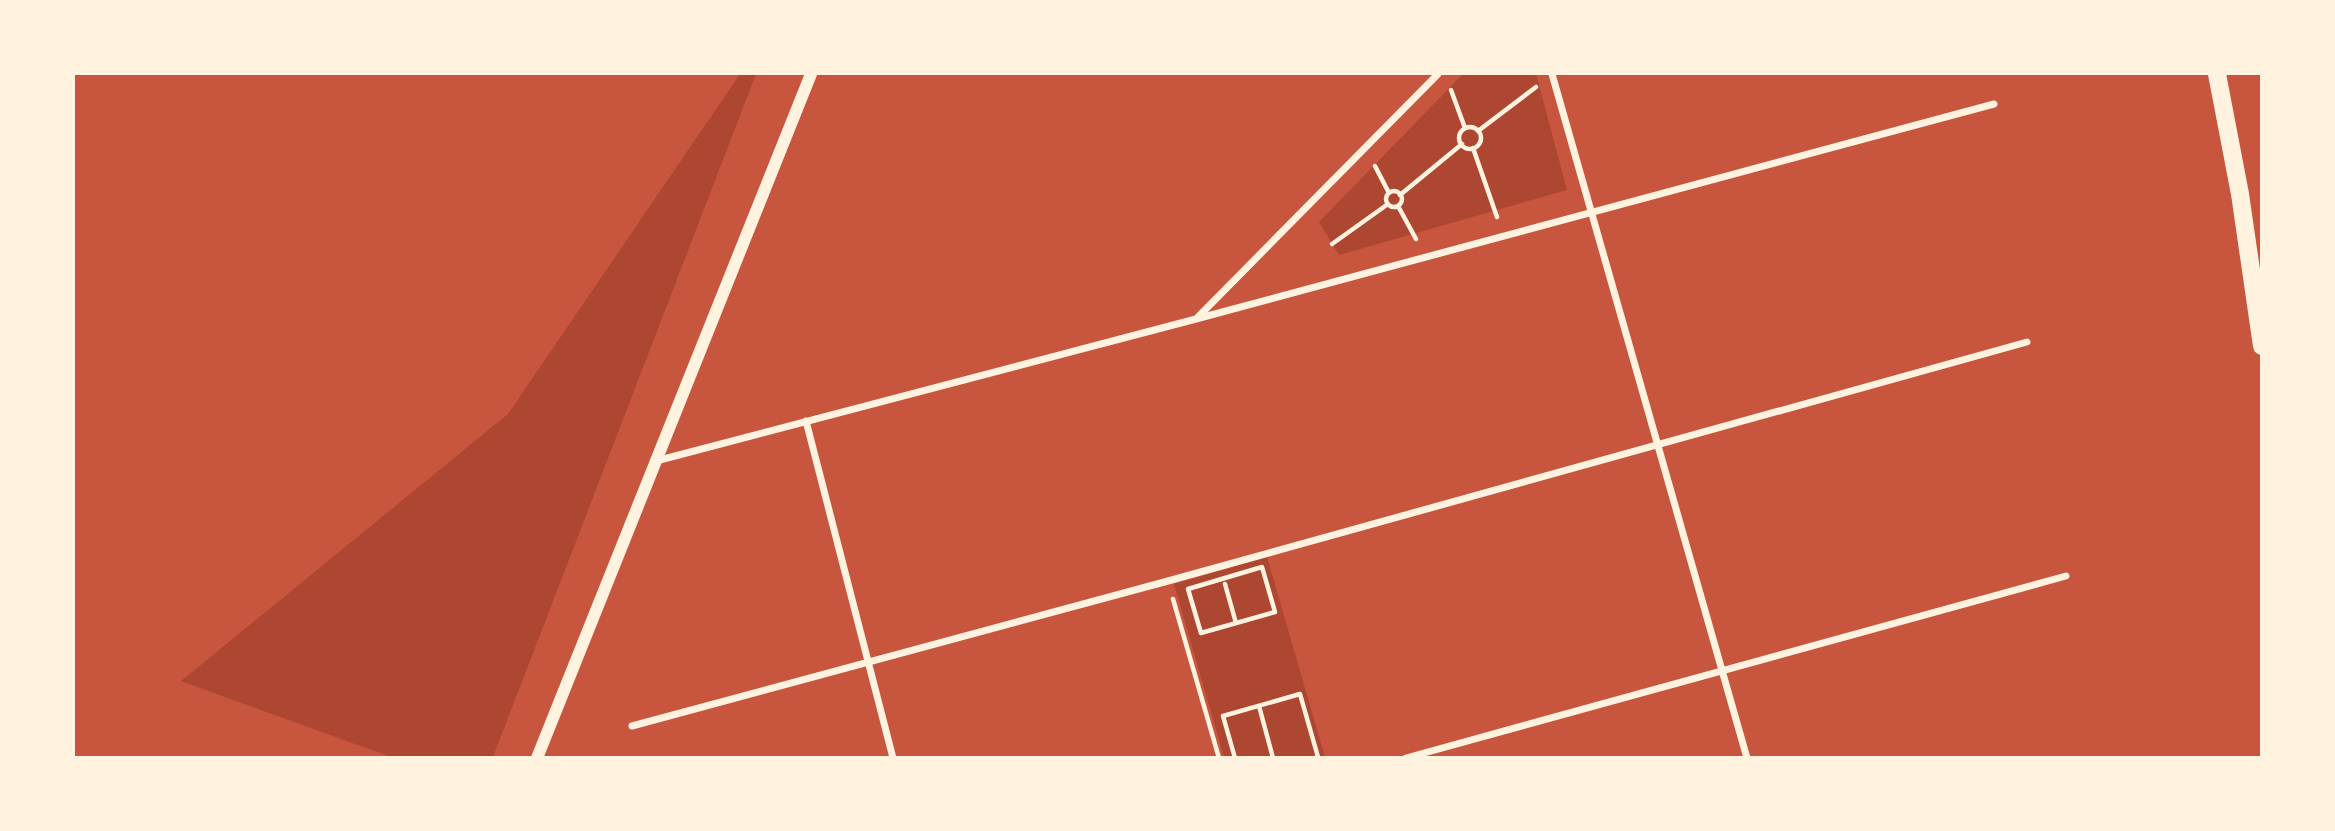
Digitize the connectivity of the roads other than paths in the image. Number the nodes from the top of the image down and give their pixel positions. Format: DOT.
graph roads {
  1 [pos="811,74"];
  2 [pos="1438,74"];
  3 [pos="1552,74"];
  4 [pos="2217,74"];
  5 [pos="1994,104"];
  6 [pos="1592,212"];
  7 [pos="1196,318"];
  8 [pos="2027,342"];
  9 [pos="2262,346"];
  10 [pos="806,421"];
  11 [pos="1658,446"];
  12 [pos="656,461"];
  13 [pos="2066,576"];
  14 [pos="868,663"];
  15 [pos="1723,671"];
  16 [pos="632,726"];
  17 [pos="537,758"];
  18 [pos="893,758"];
  19 [pos="1406,758"];
  20 [pos="1747,758"];
  1 -- 12 [label="street"];
  2 -- 7 [label="street"];
  3 -- 6 [label="street"];
  4 -- 9 [label="main road"];
  5 -- 6 [label="street"];
  6 -- 7 [label="street"];
  6 -- 11 [label="street"];
  7 -- 10 [label="street"];
  8 -- 11 [label="street"];
  10 -- 12 [label="street"];
  10 -- 14 [label="street"];
  11 -- 14 [label="street"];
  11 -- 15 [label="street"];
  12 -- 17 [label="street"];
  13 -- 15 [label="street"];
  14 -- 16 [label="street"];
  14 -- 18 [label="street"];
  15 -- 19 [label="street"];
  15 -- 20 [label="street"];
}
